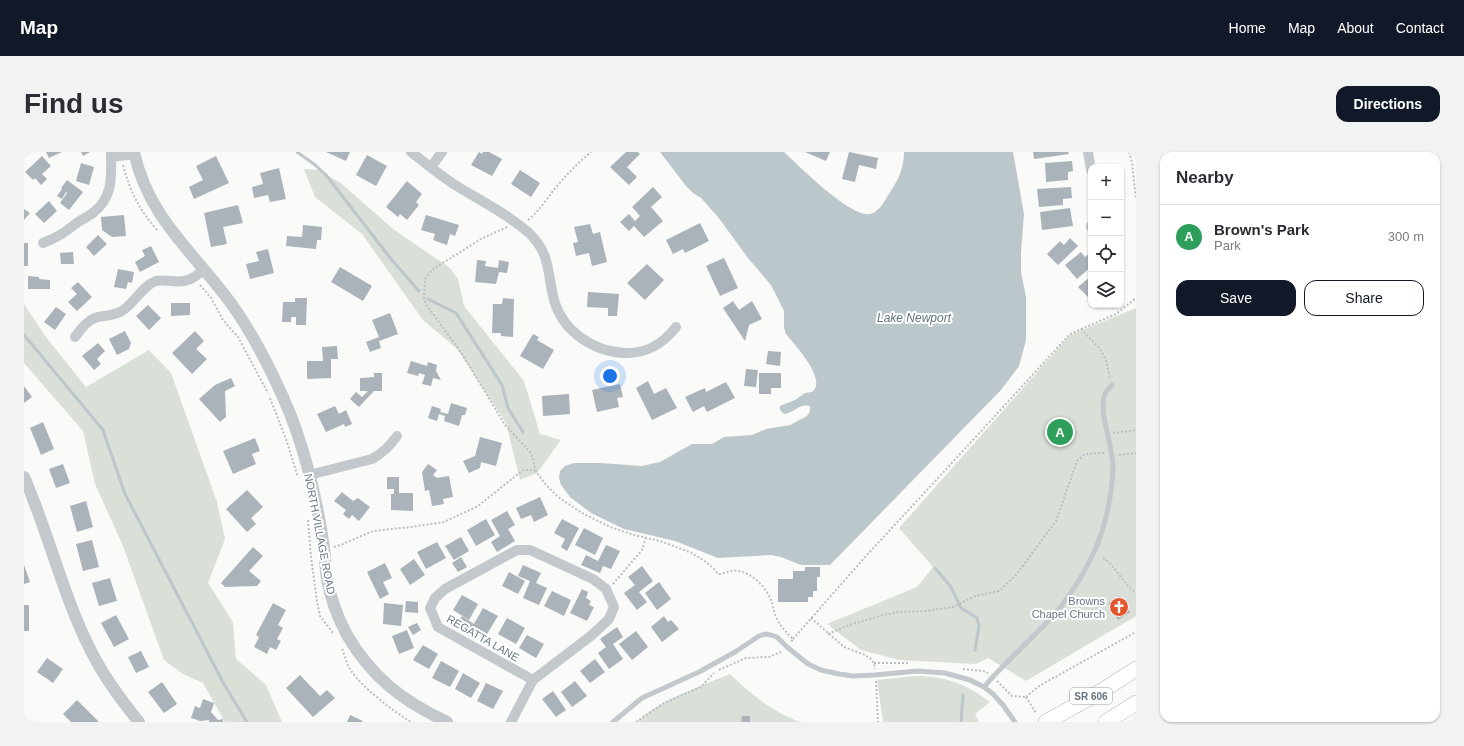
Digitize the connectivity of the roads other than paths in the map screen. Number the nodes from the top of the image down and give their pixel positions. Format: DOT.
graph roads {
  1 [pos="411,152"];
  2 [pos="442,152"];
  3 [pos="1088,152"];
  4 [pos="135,153"];
  5 [pos="114,155"];
  6 [pos="1090,164"];
  7 [pos="431,167"];
  8 [pos="43,243"];
  9 [pos="204,269"];
  10 [pos="676,327"];
  11 [pos="75,337"];
  12 [pos="1112,384"];
  13 [pos="397,436"];
  14 [pos="24,477"];
  15 [pos="304,478"];
  16 [pos="1136,669"];
  17 [pos="533,680"];
  18 [pos="984,687"];
  19 [pos="1136,703"];
  20 [pos="1041,718"];
  21 [pos="139,722"];
  22 [pos="447,722"];
  23 [pos="511,722"];
  24 [pos="613,722"];
  25 [pos="1015,722"];
  26 [pos="1106,722"];
  1 -- 7 [label="street"];
  2 -- 7 [label="street"];
  3 -- 6 [label="street"];
  4 -- 5 [label="street"];
  4 -- 9 [label="street, NORTH VILLAGE ROAD"];
  5 -- 8 [label="street"];
  7 -- 10 [label="street"];
  9 -- 11 [label="street"];
  9 -- 15 [label="street, NORTH VILLAGE ROAD"];
  12 -- 18 [label="lane"];
  13 -- 15 [label="street"];
  14 -- 21 [label="street"];
  15 -- 22 [label="street, NORTH VILLAGE ROAD"];
  16 -- 20 [label="main road, SR 606"];
  17 -- 17 [label="street, REGATTA LANE"];
  17 -- 23 [label="street"];
  18 -- 24 [label="lane"];
  18 -- 25 [label="lane"];
  19 -- 26 [label="main road, SR 606"];
}
